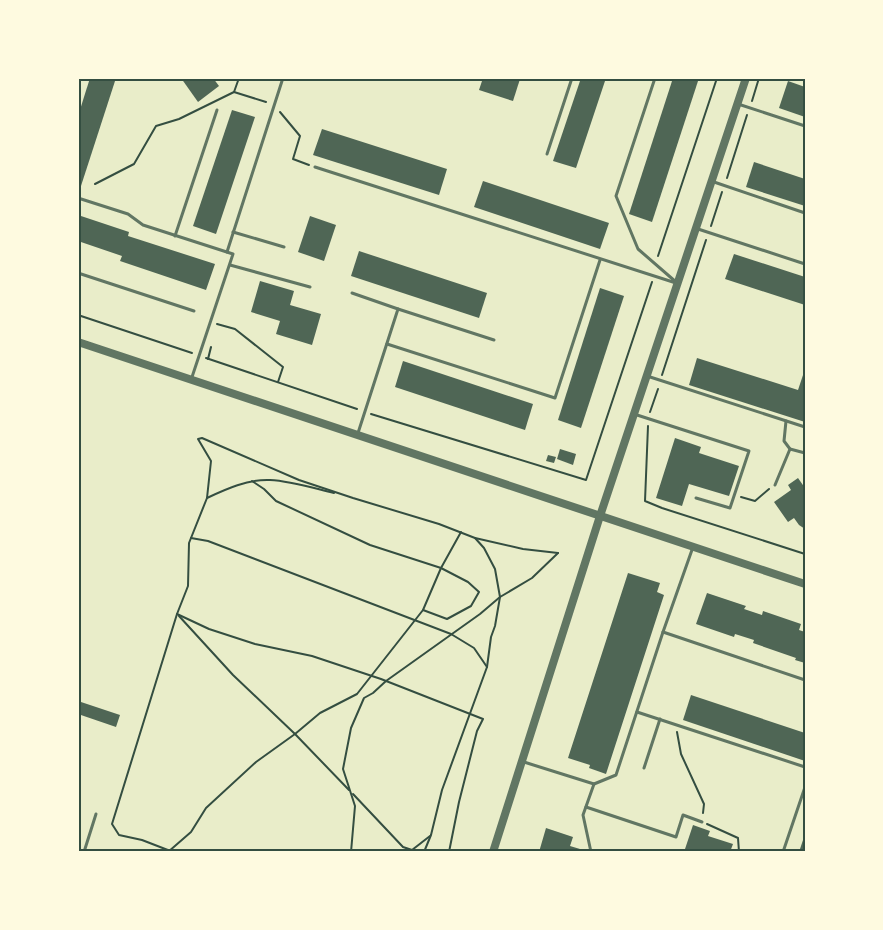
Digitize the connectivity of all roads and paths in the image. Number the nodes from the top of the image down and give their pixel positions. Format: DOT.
graph roads {
  1 [pos="239,78"];
  2 [pos="572,78"];
  3 [pos="655,78"];
  4 [pos="717,78"];
  5 [pos="746,78"];
  6 [pos="759,78"];
  7 [pos="282,81"];
  8 [pos="234,92"];
  9 [pos="738,103"];
  10 [pos="274,105"];
  11 [pos="750,107"];
  12 [pos="217,110"];
  13 [pos="805,126"];
  14 [pos="547,154"];
  15 [pos="315,167"];
  16 [pos="712,181"];
  17 [pos="95,184"];
  18 [pos="724,185"];
  19 [pos="78,198"];
  20 [pos="805,213"];
  21 [pos="696,229"];
  22 [pos="233,232"];
  23 [pos="709,233"];
  24 [pos="175,236"];
  25 [pos="284,247"];
  26 [pos="227,252"];
  27 [pos="600,259"];
  28 [pos="805,264"];
  29 [pos="230,265"];
  30 [pos="657,266"];
  31 [pos="78,273"];
  32 [pos="654,276"];
  33 [pos="677,284"];
  34 [pos="310,287"];
  35 [pos="352,293"];
  36 [pos="399,309"];
  37 [pos="194,311"];
  38 [pos="78,315"];
  39 [pos="210,322"];
  40 [pos="494,340"];
  41 [pos="78,342"];
  42 [pos="387,344"];
  43 [pos="199,356"];
  44 [pos="647,376"];
  45 [pos="191,379"];
  46 [pos="661,380"];
  47 [pos="278,382"];
  48 [pos="365,412"];
  49 [pos="635,414"];
  50 [pos="648,419"];
  51 [pos="786,421"];
  52 [pos="805,427"];
  53 [pos="357,435"];
  54 [pos="790,449"];
  55 [pos="805,453"];
  56 [pos="252,481"];
  57 [pos="775,484"];
  58 [pos="347,496"];
  59 [pos="741,497"];
  60 [pos="207,498"];
  61 [pos="696,498"];
  62 [pos="600,516"];
  63 [pos="461,532"];
  64 [pos="191,538"];
  65 [pos="475,538"];
  66 [pos="693,546"];
  67 [pos="805,554"];
  68 [pos="441,568"];
  69 [pos="805,584"];
  70 [pos="500,597"];
  71 [pos="423,610"];
  72 [pos="177,614"];
  73 [pos="416,620"];
  74 [pos="663,632"];
  75 [pos="451,634"];
  76 [pos="487,667"];
  77 [pos="372,676"];
  78 [pos="805,680"];
  79 [pos="386,681"];
  80 [pos="637,712"];
  81 [pos="470,715"];
  82 [pos="660,719"];
  83 [pos="675,724"];
  84 [pos="295,734"];
  85 [pos="522,761"];
  86 [pos="805,767"];
  87 [pos="644,768"];
  88 [pos="594,784"];
  89 [pos="805,787"];
  90 [pos="351,792"];
  91 [pos="586,807"];
  92 [pos="96,814"];
  93 [pos="702,822"];
  94 [pos="431,836"];
  95 [pos="84,852"];
  96 [pos="170,852"];
  97 [pos="351,852"];
  98 [pos="424,852"];
  99 [pos="449,852"];
  100 [pos="493,852"];
  101 [pos="593,852"];
  102 [pos="739,852"];
  103 [pos="783,852"];
  1 -- 8 [label="path"];
  2 -- 14 [label="lane"];
  3 -- 30 [label="lane"];
  4 -- 30 [label="path"];
  5 -- 9 [label="street"];
  6 -- 11 [label="path"];
  7 -- 10 [label="lane"];
  8 -- 10 [label="path"];
  8 -- 17 [label="path"];
  9 -- 11 [label="lane"];
  9 -- 16 [label="street"];
  10 -- 15 [label="path"];
  10 -- 22 [label="lane"];
  11 -- 13 [label="lane"];
  11 -- 18 [label="path"];
  12 -- 24 [label="lane"];
  15 -- 27 [label="lane"];
  16 -- 18 [label="lane"];
  16 -- 21 [label="street"];
  18 -- 20 [label="lane"];
  18 -- 23 [label="path"];
  19 -- 24 [label="lane"];
  21 -- 23 [label="lane"];
  21 -- 33 [label="street"];
  22 -- 25 [label="lane"];
  22 -- 26 [label="lane"];
  23 -- 28 [label="lane"];
  23 -- 46 [label="path"];
  24 -- 26 [label="lane"];
  26 -- 29 [label="lane"];
  27 -- 32 [label="lane"];
  27 -- 42 [label="lane"];
  29 -- 34 [label="lane"];
  29 -- 39 [label="lane"];
  30 -- 33 [label="lane"];
  31 -- 37 [label="lane"];
  32 -- 33 [label="lane"];
  32 -- 48 [label="path"];
  33 -- 44 [label="street"];
  35 -- 36 [label="lane"];
  36 -- 40 [label="lane"];
  36 -- 42 [label="lane"];
  38 -- 43 [label="path"];
  39 -- 43 [label="lane"];
  39 -- 47 [label="path"];
  41 -- 45 [label="street"];
  42 -- 48 [label="lane"];
  43 -- 45 [label="lane"];
  43 -- 47 [label="path"];
  44 -- 46 [label="lane"];
  44 -- 49 [label="street"];
  45 -- 53 [label="street"];
  46 -- 50 [label="path"];
  46 -- 51 [label="lane"];
  47 -- 48 [label="path"];
  48 -- 53 [label="lane"];
  49 -- 50 [label="lane"];
  49 -- 62 [label="street"];
  50 -- 61 [label="lane"];
  50 -- 67 [label="path"];
  51 -- 52 [label="lane"];
  51 -- 54 [label="lane"];
  53 -- 62 [label="street"];
  54 -- 55 [label="lane"];
  54 -- 57 [label="lane"];
  56 -- 58 [label="path"];
  56 -- 60 [label="path"];
  56 -- 68 [label="path"];
  57 -- 59 [label="path"];
  58 -- 60 [label="path"];
  58 -- 63 [label="path"];
  60 -- 64 [label="path"];
  62 -- 66 [label="street"];
  62 -- 85 [label="street"];
  63 -- 65 [label="path"];
  63 -- 68 [label="path"];
  64 -- 72 [label="path"];
  64 -- 73 [label="path"];
  65 -- 70 [label="path"];
  65 -- 70 [label="path"];
  66 -- 69 [label="street"];
  66 -- 74 [label="lane"];
  68 -- 71 [label="path"];
  68 -- 71 [label="path"];
  70 -- 75 [label="path"];
  70 -- 76 [label="path"];
  71 -- 73 [label="path"];
  72 -- 77 [label="path"];
  72 -- 84 [label="path"];
  72 -- 96 [label="path"];
  73 -- 75 [label="path"];
  73 -- 77 [label="path"];
  74 -- 78 [label="lane"];
  74 -- 80 [label="lane"];
  75 -- 76 [label="path"];
  75 -- 79 [label="path"];
  76 -- 81 [label="path"];
  77 -- 79 [label="path"];
  77 -- 84 [label="path"];
  79 -- 81 [label="path"];
  79 -- 90 [label="path"];
  80 -- 82 [label="lane"];
  80 -- 88 [label="lane"];
  81 -- 94 [label="path"];
  81 -- 99 [label="path"];
  82 -- 83 [label="lane"];
  82 -- 87 [label="lane"];
  83 -- 86 [label="lane"];
  83 -- 93 [label="path"];
  84 -- 90 [label="path"];
  84 -- 96 [label="path"];
  85 -- 88 [label="lane"];
  85 -- 100 [label="street"];
  88 -- 91 [label="lane"];
  89 -- 103 [label="lane"];
  90 -- 94 [label="path"];
  90 -- 97 [label="path"];
  91 -- 93 [label="lane"];
  91 -- 101 [label="lane"];
  92 -- 95 [label="lane"];
  93 -- 102 [label="path"];
  94 -- 98 [label="path"];
}
